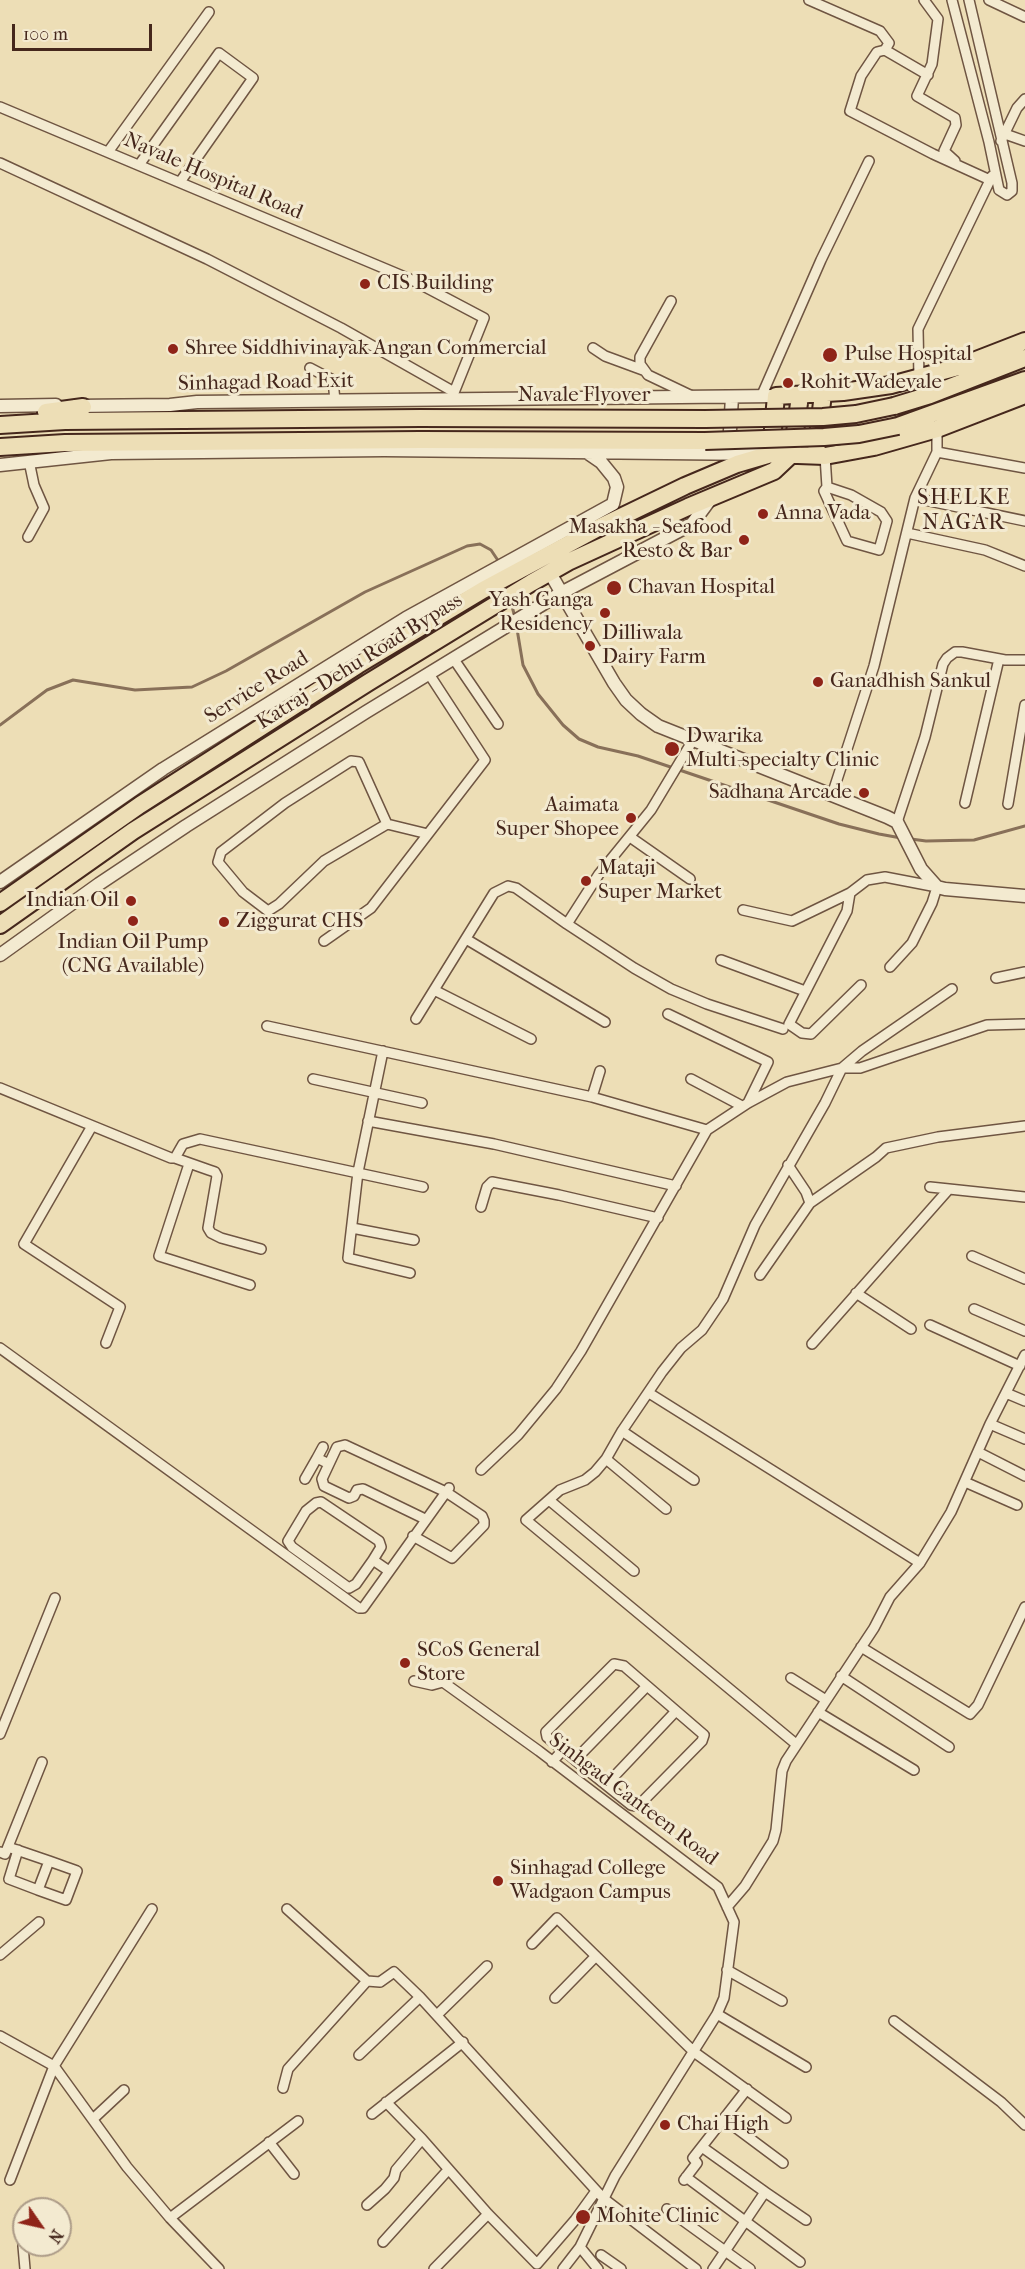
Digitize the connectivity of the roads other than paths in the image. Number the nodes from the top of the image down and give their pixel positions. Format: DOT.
graph roads {
  1 [pos="809,0"];
  2 [pos="924,0"];
  3 [pos="952,0"];
  4 [pos="969,0"];
  5 [pos="989,0"];
  6 [pos="210,12"];
  7 [pos="1025,17"];
  8 [pos="885,50"];
  9 [pos="928,75"];
  10 [pos="1025,99"];
  11 [pos="0,107"];
  12 [pos="1003,137"];
  13 [pos="1025,141"];
  14 [pos="108,152"];
  15 [pos="992,155"];
  16 [pos="869,161"];
  17 [pos="0,164"];
  18 [pos="139,165"];
  19 [pos="962,167"];
  20 [pos="992,176"];
  21 [pos="180,182"];
  22 [pos="671,301"];
  23 [pos="1025,341"];
  24 [pos="593,348"];
  25 [pos="1025,358"];
  26 [pos="310,368"];
  27 [pos="643,370"];
  28 [pos="919,378"];
  29 [pos="1025,380"];
  30 [pos="823,394"];
  31 [pos="1025,395"];
  32 [pos="452,396"];
  33 [pos="800,396"];
  34 [pos="695,397"];
  35 [pos="769,397"];
  36 [pos="732,398"];
  37 [pos="335,401"];
  38 [pos="0,406"];
  39 [pos="83,406"];
  40 [pos="0,416"];
  41 [pos="0,425"];
  42 [pos="937,429"];
  43 [pos="0,447"];
  44 [pos="585,452"];
  45 [pos="937,452"];
  46 [pos="0,453"];
  47 [pos="28,453"];
  48 [pos="729,453"];
  49 [pos="771,454"];
  50 [pos="792,454"];
  51 [pos="821,456"];
  52 [pos="0,465"];
  53 [pos="1025,468"];
  54 [pos="827,487"];
  55 [pos="712,497"];
  56 [pos="915,498"];
  57 [pos="1025,521"];
  58 [pos="907,533"];
  59 [pos="28,537"];
  60 [pos="547,548"];
  61 [pos="1025,567"];
  62 [pos="550,573"];
  63 [pos="479,585"];
  64 [pos="561,593"];
  65 [pos="453,658"];
  66 [pos="999,658"];
  67 [pos="1025,660"];
  68 [pos="429,674"];
  69 [pos="1025,705"];
  70 [pos="498,724"];
  71 [pos="693,740"];
  72 [pos="832,795"];
  73 [pos="965,803"];
  74 [pos="1008,804"];
  75 [pos="387,824"];
  76 [pos="899,826"];
  77 [pos="428,834"];
  78 [pos="630,837"];
  79 [pos="690,879"];
  80 [pos="0,882"];
  81 [pos="937,886"];
  82 [pos="850,893"];
  83 [pos="1025,896"];
  84 [pos="0,903"];
  85 [pos="742,910"];
  86 [pos="0,924"];
  87 [pos="567,924"];
  88 [pos="466,939"];
  89 [pos="324,941"];
  90 [pos="0,955"];
  91 [pos="721,960"];
  92 [pos="890,967"];
  93 [pos="1025,972"];
  94 [pos="996,978"];
  95 [pos="861,986"];
  96 [pos="952,989"];
  97 [pos="434,990"];
  98 [pos="805,991"];
  99 [pos="668,1014"];
  100 [pos="416,1019"];
  101 [pos="605,1022"];
  102 [pos="1025,1024"];
  103 [pos="267,1026"];
  104 [pos="783,1029"];
  105 [pos="531,1039"];
  106 [pos="383,1052"];
  107 [pos="842,1068"];
  108 [pos="600,1071"];
  109 [pos="314,1079"];
  110 [pos="691,1079"];
  111 [pos="0,1088"];
  112 [pos="374,1093"];
  113 [pos="592,1097"];
  114 [pos="422,1102"];
  115 [pos="745,1105"];
  116 [pos="368,1121"];
  117 [pos="92,1126"];
  118 [pos="1025,1126"];
  119 [pos="707,1130"];
  120 [pos="175,1158"];
  121 [pos="189,1164"];
  122 [pos="788,1165"];
  123 [pos="358,1172"];
  124 [pos="676,1186"];
  125 [pos="423,1187"];
  126 [pos="930,1187"];
  127 [pos="949,1189"];
  128 [pos="1025,1197"];
  129 [pos="810,1203"];
  130 [pos="481,1207"];
  131 [pos="658,1218"];
  132 [pos="352,1228"];
  133 [pos="414,1240"];
  134 [pos="261,1249"];
  135 [pos="972,1256"];
  136 [pos="410,1273"];
  137 [pos="760,1275"];
  138 [pos="1025,1279"];
  139 [pos="250,1285"];
  140 [pos="856,1293"];
  141 [pos="974,1309"];
  142 [pos="930,1325"];
  143 [pos="911,1329"];
  144 [pos="1025,1331"];
  145 [pos="106,1343"];
  146 [pos="812,1344"];
  147 [pos="0,1348"];
  148 [pos="1025,1355"];
  149 [pos="1020,1366"];
  150 [pos="1006,1393"];
  151 [pos="649,1394"];
  152 [pos="1025,1401"];
  153 [pos="990,1424"];
  154 [pos="622,1431"];
  155 [pos="1025,1439"];
  156 [pos="323,1447"];
  157 [pos="978,1452"];
  158 [pos="317,1458"];
  159 [pos="606,1459"];
  160 [pos="329,1464"];
  161 [pos="481,1470"];
  162 [pos="1025,1476"];
  163 [pos="305,1479"];
  164 [pos="694,1480"];
  165 [pos="964,1482"];
  166 [pos="447,1490"];
  167 [pos="549,1500"];
  168 [pos="1017,1505"];
  169 [pos="666,1509"];
  170 [pos="425,1519"];
  171 [pos="413,1536"];
  172 [pos="373,1560"];
  173 [pos="921,1563"];
  174 [pos="389,1571"];
  175 [pos="634,1571"];
  176 [pos="55,1598"];
  177 [pos="1025,1607"];
  178 [pos="861,1647"];
  179 [pos="841,1676"];
  180 [pos="791,1678"];
  181 [pos="414,1681"];
  182 [pos="647,1686"];
  183 [pos="826,1700"];
  184 [pos="676,1711"];
  185 [pos="818,1712"];
  186 [pos="0,1734"];
  187 [pos="796,1744"];
  188 [pos="949,1747"];
  189 [pos="563,1750"];
  190 [pos="575,1760"];
  191 [pos="42,1762"];
  192 [pos="552,1762"];
  193 [pos="914,1770"];
  194 [pos="606,1785"];
  195 [pos="9,1850"];
  196 [pos="49,1861"];
  197 [pos="38,1890"];
  198 [pos="727,1907"];
  199 [pos="152,1909"];
  200 [pos="287,1909"];
  201 [pos="39,1922"];
  202 [pos="532,1944"];
  203 [pos="0,1955"];
  204 [pos="596,1956"];
  205 [pos="487,1966"];
  206 [pos="728,1970"];
  207 [pos="368,1981"];
  208 [pos="420,1997"];
  209 [pos="555,1998"];
  210 [pos="782,2001"];
  211 [pos="438,2014"];
  212 [pos="717,2014"];
  213 [pos="894,2021"];
  214 [pos="0,2036"];
  215 [pos="463,2042"];
  216 [pos="694,2052"];
  217 [pos="359,2055"];
  218 [pos="54,2066"];
  219 [pos="806,2067"];
  220 [pos="283,2088"];
  221 [pos="747,2089"];
  222 [pos="124,2090"];
  223 [pos="386,2102"];
  224 [pos="372,2114"];
  225 [pos="786,2118"];
  226 [pos="93,2119"];
  227 [pos="724,2119"];
  228 [pos="298,2121"];
  229 [pos="1025,2125"];
  230 [pos="422,2139"];
  231 [pos="269,2142"];
  232 [pos="702,2147"];
  233 [pos="783,2163"];
  234 [pos="448,2170"];
  235 [pos="294,2174"];
  236 [pos="10,2180"];
  237 [pos="765,2192"];
  238 [pos="600,2194"];
  239 [pos="367,2205"];
  240 [pos="666,2209"];
  241 [pos="488,2214"];
  242 [pos="170,2218"];
  243 [pos="806,2220"];
  244 [pos="746,2221"];
  245 [pos="383,2241"];
  246 [pos="580,2247"];
  247 [pos="725,2251"];
  248 [pos="601,2255"];
  249 [pos="800,2262"];
  250 [pos="219,2269"];
  251 [pos="434,2269"];
  252 [pos="563,2269"];
  253 [pos="598,2269"];
  254 [pos="621,2269"];
  255 [pos="696,2269"];
  256 [pos="713,2269"];
  257 [pos="750,2269"];
  1 -- 8 [label="street"];
  2 -- 9 [label="street"];
  3 -- 15 [label="street"];
  4 -- 12 [label="street"];
  5 -- 7 [label="street"];
  6 -- 14 [label="street"];
  8 -- 9 [label="street"];
  8 -- 19 [label="street"];
  9 -- 19 [label="street"];
  10 -- 12 [label="street"];
  11 -- 14 [label="street, Navale Hospital Road"];
  12 -- 13 [label="street"];
  12 -- 15 [label="street"];
  12 -- 20 [label="street"];
  14 -- 18 [label="street, Navale Hospital Road"];
  15 -- 20 [label="street"];
  16 -- 35 [label="street"];
  17 -- 32 [label="street"];
  18 -- 21 [label="street, Navale Hospital Road"];
  18 -- 21 [label="street"];
  19 -- 20 [label="street"];
  20 -- 28 [label="street"];
  21 -- 32 [label="street, Navale Hospital Road"];
  22 -- 27 [label="street"];
  23 -- 28 [label="highway"];
  24 -- 27 [label="street"];
  25 -- 41 [label="highway, Navale Flyover, bridge"];
  26 -- 37 [label="street"];
  27 -- 34 [label="street"];
  28 -- 30 [label="highway"];
  29 -- 47 [label="highway, bridge"];
  30 -- 33 [label="highway"];
  30 -- 51 [label="highway"];
  31 -- 42 [label="highway, Katraj - Dehu Road Bypass"];
  32 -- 34 [label="street, Sinhagad Road Exit"];
  32 -- 37 [label="street, Sinhagad Road Exit"];
  33 -- 35 [label="highway"];
  33 -- 50 [label="highway"];
  34 -- 36 [label="street, Sinhagad Road Exit"];
  35 -- 36 [label="street, Sinhagad Road Exit"];
  35 -- 49 [label="highway"];
  36 -- 48 [label="street"];
  37 -- 39 [label="street, Sinhagad Road Exit"];
  38 -- 39 [label="street, Sinhagad Road Exit"];
  39 -- 40 [label="highway"];
  42 -- 45 [label="street"];
  42 -- 51 [label="highway, Katraj - Dehu Road Bypass"];
  43 -- 47 [label="highway"];
  44 -- 47 [label="street"];
  44 -- 48 [label="street"];
  44 -- 60 [label="street"];
  45 -- 53 [label="street"];
  45 -- 56 [label="street"];
  46 -- 47 [label="street"];
  47 -- 52 [label="street"];
  47 -- 59 [label="street"];
  48 -- 49 [label="street"];
  49 -- 50 [label="highway, Katraj - Dehu Road Bypass"];
  49 -- 60 [label="highway, Katraj - Dehu Road Bypass"];
  50 -- 51 [label="highway, Katraj - Dehu Road Bypass"];
  50 -- 55 [label="highway, Katraj - Dehu Road Bypass"];
  51 -- 54 [label="street"];
  54 -- 54 [label="street"];
  55 -- 62 [label="highway, Katraj - Dehu Road Bypass"];
  55 -- 64 [label="street"];
  56 -- 57 [label="street"];
  56 -- 58 [label="street"];
  58 -- 61 [label="street"];
  58 -- 72 [label="street"];
  60 -- 63 [label="highway, Katraj - Dehu Road Bypass"];
  62 -- 64 [label="street"];
  62 -- 86 [label="highway, Katraj - Dehu Road Bypass"];
  63 -- 80 [label="street, Service Road"];
  63 -- 84 [label="highway, Katraj - Dehu Road Bypass"];
  64 -- 65 [label="street"];
  64 -- 71 [label="street"];
  65 -- 68 [label="street"];
  65 -- 70 [label="street"];
  66 -- 67 [label="street"];
  66 -- 73 [label="street"];
  66 -- 76 [label="street"];
  68 -- 77 [label="street"];
  68 -- 90 [label="street"];
  69 -- 74 [label="street"];
  71 -- 72 [label="street"];
  71 -- 78 [label="street"];
  72 -- 76 [label="street"];
  75 -- 75 [label="street"];
  75 -- 77 [label="street"];
  76 -- 81 [label="street"];
  77 -- 89 [label="street"];
  78 -- 79 [label="street"];
  78 -- 87 [label="street"];
  81 -- 82 [label="street"];
  81 -- 83 [label="street"];
  81 -- 92 [label="street"];
  82 -- 85 [label="street"];
  82 -- 98 [label="street"];
  87 -- 88 [label="street"];
  87 -- 104 [label="street"];
  88 -- 97 [label="street"];
  88 -- 101 [label="street"];
  91 -- 98 [label="street"];
  93 -- 94 [label="street"];
  95 -- 98 [label="street"];
  96 -- 107 [label="street"];
  97 -- 100 [label="street"];
  97 -- 105 [label="street"];
  99 -- 115 [label="street"];
  102 -- 107 [label="street"];
  103 -- 106 [label="street"];
  106 -- 112 [label="street"];
  106 -- 113 [label="street"];
  107 -- 115 [label="street"];
  107 -- 122 [label="street"];
  108 -- 113 [label="street"];
  109 -- 112 [label="street"];
  110 -- 115 [label="street"];
  111 -- 117 [label="street"];
  112 -- 114 [label="street"];
  112 -- 116 [label="street"];
  113 -- 119 [label="street"];
  115 -- 119 [label="street"];
  116 -- 123 [label="street"];
  116 -- 124 [label="street"];
  117 -- 120 [label="street"];
  117 -- 145 [label="street"];
  118 -- 129 [label="street"];
  119 -- 124 [label="street"];
  120 -- 121 [label="street"];
  120 -- 123 [label="street"];
  121 -- 134 [label="street"];
  121 -- 139 [label="street"];
  122 -- 129 [label="street"];
  122 -- 151 [label="street"];
  123 -- 125 [label="street"];
  123 -- 132 [label="street"];
  124 -- 131 [label="street"];
  126 -- 127 [label="street"];
  127 -- 128 [label="street"];
  127 -- 140 [label="street"];
  129 -- 137 [label="street"];
  130 -- 131 [label="street"];
  131 -- 161 [label="street"];
  132 -- 133 [label="street"];
  132 -- 136 [label="street"];
  135 -- 138 [label="street"];
  140 -- 143 [label="street"];
  140 -- 146 [label="street"];
  141 -- 144 [label="street"];
  142 -- 149 [label="street"];
  147 -- 174 [label="street"];
  148 -- 149 [label="street"];
  149 -- 150 [label="street"];
  150 -- 152 [label="street"];
  150 -- 153 [label="street"];
  151 -- 154 [label="street"];
  151 -- 173 [label="street"];
  153 -- 155 [label="street"];
  153 -- 157 [label="street"];
  154 -- 159 [label="street"];
  154 -- 164 [label="street"];
  156 -- 158 [label="street"];
  157 -- 162 [label="street"];
  157 -- 165 [label="street"];
  158 -- 160 [label="street"];
  158 -- 163 [label="street"];
  159 -- 167 [label="street"];
  159 -- 169 [label="street"];
  160 -- 166 [label="street"];
  160 -- 170 [label="street"];
  165 -- 168 [label="street"];
  165 -- 173 [label="street"];
  166 -- 170 [label="street"];
  166 -- 171 [label="street"];
  167 -- 175 [label="street"];
  167 -- 187 [label="street"];
  170 -- 171 [label="street"];
  171 -- 174 [label="street"];
  172 -- 172 [label="street"];
  172 -- 174 [label="street"];
  173 -- 178 [label="street"];
  176 -- 186 [label="street"];
  177 -- 178 [label="street"];
  178 -- 179 [label="street"];
  179 -- 183 [label="street"];
  179 -- 188 [label="street"];
  180 -- 183 [label="street"];
  181 -- 192 [label="street, Sinhgad Canteen Road"];
  182 -- 184 [label="street"];
  182 -- 189 [label="street"];
  182 -- 190 [label="street"];
  183 -- 185 [label="street"];
  184 -- 194 [label="street"];
  184 -- 194 [label="street"];
  185 -- 187 [label="street"];
  185 -- 193 [label="street"];
  187 -- 198 [label="street"];
  189 -- 190 [label="street"];
  189 -- 192 [label="street"];
  190 -- 194 [label="street"];
  191 -- 195 [label="street"];
  192 -- 198 [label="street, Sinhgad Canteen Road"];
  195 -- 196 [label="street"];
  195 -- 197 [label="street"];
  196 -- 197 [label="street"];
  196 -- 197 [label="street"];
  198 -- 206 [label="street, Sinhgad Canteen Road"];
  199 -- 218 [label="street"];
  200 -- 207 [label="street"];
  201 -- 203 [label="street"];
  202 -- 204 [label="street"];
  204 -- 209 [label="street"];
  204 -- 216 [label="street"];
  205 -- 211 [label="street"];
  206 -- 210 [label="street"];
  206 -- 212 [label="street, Sinhgad Canteen Road"];
  207 -- 208 [label="street"];
  207 -- 220 [label="street"];
  208 -- 211 [label="street"];
  208 -- 217 [label="street"];
  211 -- 215 [label="street"];
  212 -- 216 [label="street, Sinhgad Canteen Road"];
  212 -- 219 [label="street"];
  213 -- 229 [label="street"];
  214 -- 218 [label="street"];
  215 -- 223 [label="street"];
  215 -- 238 [label="street"];
  216 -- 221 [label="street"];
  216 -- 238 [label="street, Sinhgad Canteen Road"];
  218 -- 226 [label="street"];
  218 -- 236 [label="street"];
  221 -- 225 [label="street"];
  221 -- 227 [label="street"];
  222 -- 226 [label="street"];
  223 -- 224 [label="street"];
  223 -- 230 [label="street"];
  226 -- 242 [label="street"];
  227 -- 232 [label="street"];
  227 -- 233 [label="street"];
  228 -- 231 [label="street"];
  230 -- 234 [label="street"];
  230 -- 239 [label="street"];
  231 -- 235 [label="street"];
  231 -- 242 [label="street"];
  232 -- 237 [label="street"];
  232 -- 244 [label="street"];
  234 -- 241 [label="street"];
  234 -- 245 [label="street"];
  237 -- 243 [label="street"];
  237 -- 244 [label="street"];
  238 -- 241 [label="street"];
  238 -- 246 [label="street"];
  238 -- 255 [label="street"];
  240 -- 247 [label="street"];
  241 -- 251 [label="street"];
  242 -- 250 [label="street"];
  244 -- 247 [label="street"];
  244 -- 249 [label="street"];
  246 -- 252 [label="street"];
  246 -- 253 [label="street"];
  247 -- 256 [label="street"];
  247 -- 257 [label="street"];
  248 -- 254 [label="street"];
}
